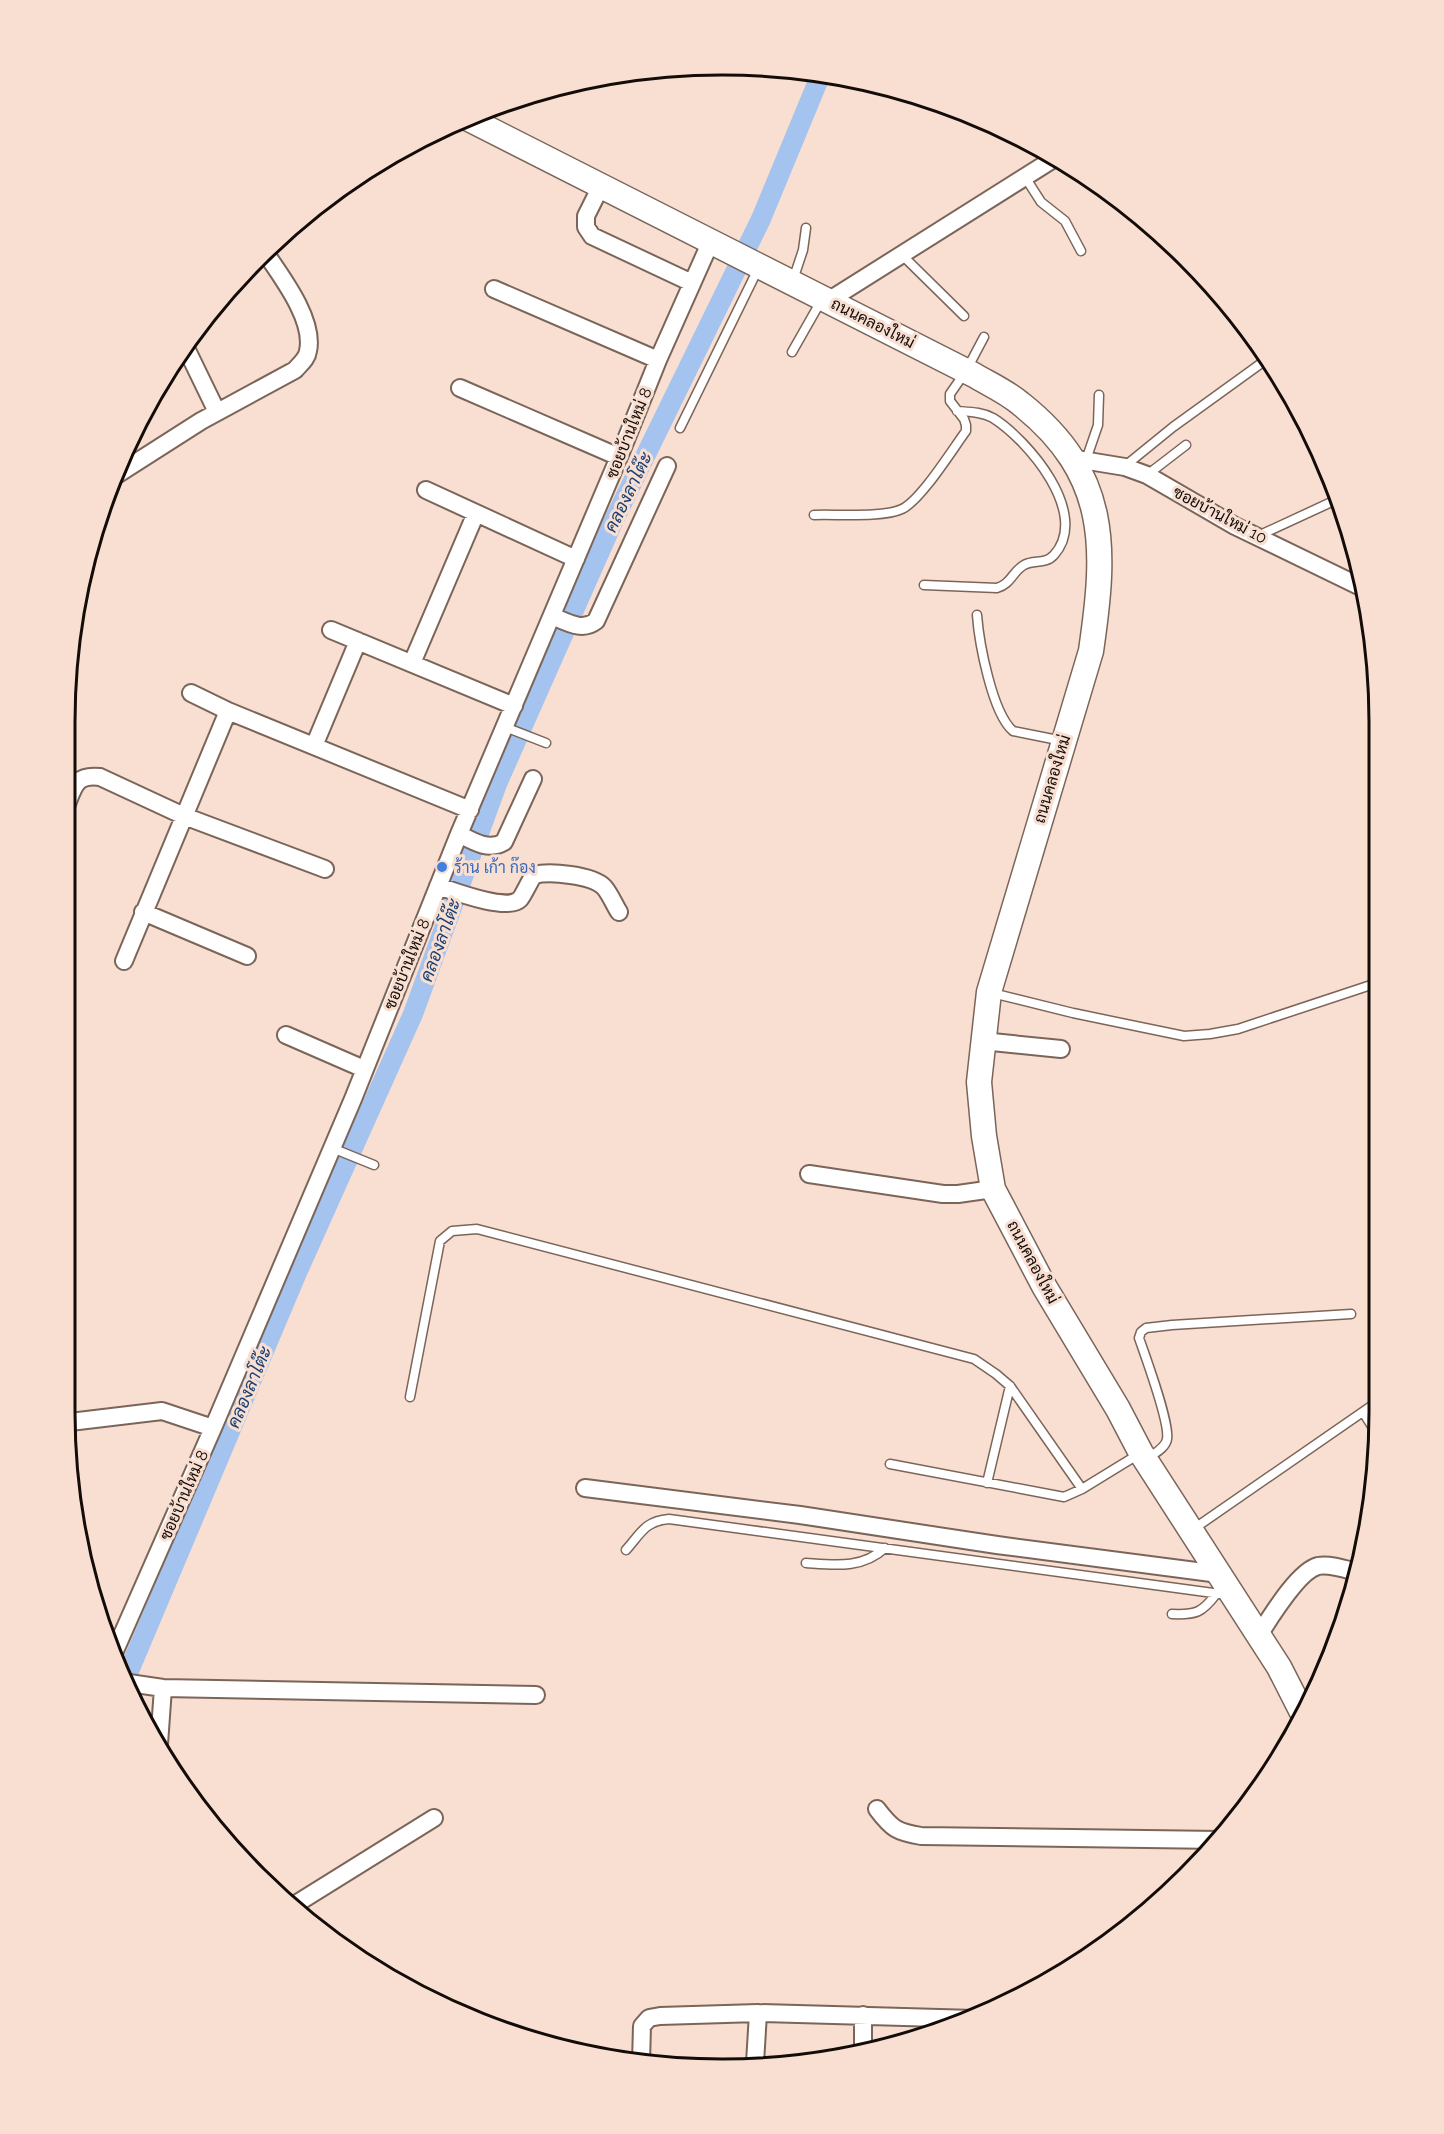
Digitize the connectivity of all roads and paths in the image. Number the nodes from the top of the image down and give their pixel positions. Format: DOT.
graph roads {
  1 [pos="477,123"];
  2 [pos="1047,163"];
  3 [pos="1024,177"];
  4 [pos="601,186"];
  5 [pos="806,228"];
  6 [pos="718,245"];
  7 [pos="1082,250"];
  8 [pos="901,254"];
  9 [pos="270,260"];
  10 [pos="756,264"];
  11 [pos="792,282"];
  12 [pos="692,283"];
  13 [pos="494,289"];
  14 [pos="825,299"];
  15 [pos="964,316"];
  16 [pos="984,337"];
  17 [pos="792,352"];
  18 [pos="190,355"];
  19 [pos="658,360"];
  20 [pos="1261,364"];
  21 [pos="966,371"];
  22 [pos="460,388"];
  23 [pos="1099,395"];
  24 [pos="957,411"];
  25 [pos="217,412"];
  26 [pos="680,428"];
  27 [pos="1186,445"];
  28 [pos="619,458"];
  29 [pos="1078,459"];
  30 [pos="667,466"];
  31 [pos="1125,467"];
  32 [pos="127,469"];
  33 [pos="1147,475"];
  34 [pos="426,490"];
  35 [pos="1331,503"];
  36 [pos="476,513"];
  37 [pos="814,515"];
  38 [pos="1257,536"];
  39 [pos="576,560"];
  40 [pos="1354,584"];
  41 [pos="924,585"];
  42 [pos="977,615"];
  43 [pos="558,618"];
  44 [pos="331,630"];
  45 [pos="358,641"];
  46 [pos="412,663"];
  47 [pos="191,693"];
  48 [pos="514,706"];
  49 [pos="228,711"];
  50 [pos="510,729"];
  51 [pos="1063,741"];
  52 [pos="546,743"];
  53 [pos="314,746"];
  54 [pos="533,779"];
  55 [pos="75,786"];
  56 [pos="470,810"];
  57 [pos="184,816"];
  58 [pos="471,840"];
  59 [pos="325,870"];
  60 [pos="451,891"];
  61 [pos="143,912"];
  62 [pos="619,912"];
  63 [pos="247,956"];
  64 [pos="124,961"];
  65 [pos="1369,986"];
  66 [pos="989,992"];
  67 [pos="286,1035"];
  68 [pos="982,1041"];
  69 [pos="1061,1049"];
  70 [pos="364,1069"];
  71 [pos="338,1150"];
  72 [pos="374,1165"];
  73 [pos="809,1174"];
  74 [pos="993,1189"];
  75 [pos="1351,1314"];
  76 [pos="1010,1386"];
  77 [pos="410,1397"];
  78 [pos="1369,1408"];
  79 [pos="1363,1412"];
  80 [pos="75,1421"];
  81 [pos="1369,1421"];
  82 [pos="213,1428"];
  83 [pos="1144,1456"];
  84 [pos="890,1464"];
  85 [pos="987,1483"];
  86 [pos="585,1488"];
  87 [pos="1082,1489"];
  88 [pos="1192,1530"];
  89 [pos="885,1548"];
  90 [pos="626,1550"];
  91 [pos="806,1563"];
  92 [pos="1349,1571"];
  93 [pos="1224,1588"];
  94 [pos="1172,1614"];
  95 [pos="1258,1635"];
  96 [pos="118,1644"];
  97 [pos="136,1685"];
  98 [pos="163,1688"];
  99 [pos="536,1695"];
  100 [pos="1298,1705"];
  101 [pos="160,1732"];
  102 [pos="877,1809"];
  103 [pos="434,1818"];
  104 [pos="1207,1840"];
  105 [pos="300,1902"];
  106 [pos="758,2013"];
  107 [pos="863,2015"];
  108 [pos="949,2018"];
  109 [pos="863,2043"];
  110 [pos="641,2053"];
  111 [pos="755,2058"];
  1 -- 4 [label="street, ถนนคลองใหม่"];
  2 -- 3 [label="street"];
  3 -- 7 [label="lane"];
  3 -- 8 [label="street"];
  4 -- 6 [label="street, ถนนคลองใหม่"];
  4 -- 12 [label="street"];
  5 -- 11 [label="lane"];
  6 -- 10 [label="street, ถนนคลองใหม่"];
  6 -- 12 [label="street, ซอยบ้านใหม่ 8"];
  8 -- 14 [label="street"];
  8 -- 15 [label="lane"];
  9 -- 25 [label="street"];
  10 -- 11 [label="street, ถนนคลองใหม่"];
  10 -- 26 [label="lane"];
  11 -- 14 [label="street, ถนนคลองใหม่"];
  12 -- 19 [label="street, ซอยบ้านใหม่ 8"];
  13 -- 19 [label="street"];
  14 -- 17 [label="lane"];
  14 -- 21 [label="street, ถนนคลองใหม่"];
  16 -- 21 [label="lane"];
  18 -- 25 [label="street"];
  19 -- 28 [label="street, ซอยบ้านใหม่ 8"];
  20 -- 31 [label="lane"];
  21 -- 24 [label="lane"];
  21 -- 29 [label="street, ถนนคลองใหม่"];
  22 -- 28 [label="street"];
  23 -- 29 [label="lane"];
  24 -- 37 [label="lane"];
  24 -- 41 [label="lane"];
  25 -- 32 [label="street"];
  27 -- 33 [label="lane"];
  28 -- 39 [label="street, ซอยบ้านใหม่ 8"];
  29 -- 31 [label="street, ซอยบ้านใหม่ 10"];
  29 -- 51 [label="street, ถนนคลองใหม่"];
  30 -- 43 [label="street"];
  31 -- 33 [label="street, ซอยบ้านใหม่ 10"];
  33 -- 38 [label="street, ซอยบ้านใหม่ 10"];
  34 -- 36 [label="street"];
  35 -- 38 [label="lane"];
  36 -- 39 [label="street"];
  36 -- 46 [label="street"];
  38 -- 40 [label="street, ซอยบ้านใหม่ 10"];
  39 -- 43 [label="street, ซอยบ้านใหม่ 8"];
  42 -- 51 [label="lane"];
  43 -- 48 [label="street, ซอยบ้านใหม่ 8"];
  44 -- 45 [label="street"];
  45 -- 46 [label="street"];
  45 -- 53 [label="street"];
  46 -- 48 [label="street"];
  47 -- 49 [label="street"];
  48 -- 50 [label="street, ซอยบ้านใหม่ 8"];
  49 -- 53 [label="street"];
  49 -- 57 [label="street"];
  50 -- 52 [label="lane"];
  50 -- 56 [label="street, ซอยบ้านใหม่ 8"];
  51 -- 66 [label="street, ถนนคลองใหม่"];
  53 -- 56 [label="street"];
  54 -- 58 [label="street"];
  55 -- 57 [label="street"];
  56 -- 58 [label="street, ซอยบ้านใหม่ 8"];
  57 -- 59 [label="street"];
  57 -- 61 [label="street"];
  58 -- 60 [label="street, ซอยบ้านใหม่ 8"];
  60 -- 62 [label="street"];
  60 -- 70 [label="street, ซอยบ้านใหม่ 8"];
  61 -- 63 [label="street"];
  61 -- 64 [label="street"];
  65 -- 66 [label="lane"];
  66 -- 68 [label="street, ถนนคลองใหม่"];
  67 -- 70 [label="street"];
  68 -- 69 [label="street"];
  68 -- 74 [label="street, ถนนคลองใหม่"];
  70 -- 71 [label="street, ซอยบ้านใหม่ 8"];
  71 -- 72 [label="lane"];
  71 -- 82 [label="street, ซอยบ้านใหม่ 8"];
  73 -- 74 [label="street"];
  74 -- 83 [label="street, ถนนคลองใหม่"];
  75 -- 83 [label="lane"];
  76 -- 77 [label="lane"];
  76 -- 85 [label="lane"];
  76 -- 87 [label="lane"];
  78 -- 79 [label="lane"];
  79 -- 81 [label="lane"];
  79 -- 88 [label="lane"];
  80 -- 82 [label="street"];
  82 -- 96 [label="street, ซอยบ้านใหม่ 8"];
  83 -- 87 [label="lane"];
  83 -- 88 [label="street, ถนนคลองใหม่"];
  84 -- 85 [label="lane"];
  85 -- 87 [label="lane"];
  86 -- 93 [label="street"];
  88 -- 93 [label="street, ถนนคลองใหม่"];
  89 -- 90 [label="lane"];
  89 -- 91 [label="lane"];
  89 -- 93 [label="lane"];
  92 -- 95 [label="street"];
  93 -- 94 [label="lane"];
  93 -- 95 [label="street, ถนนคลองใหม่"];
  95 -- 100 [label="street, ถนนคลองใหม่"];
  97 -- 98 [label="street"];
  98 -- 99 [label="street"];
  98 -- 101 [label="street"];
  102 -- 104 [label="street"];
  103 -- 105 [label="street"];
  106 -- 107 [label="street"];
  106 -- 110 [label="street"];
  106 -- 111 [label="street"];
  107 -- 108 [label="street"];
  107 -- 109 [label="street"];
}
